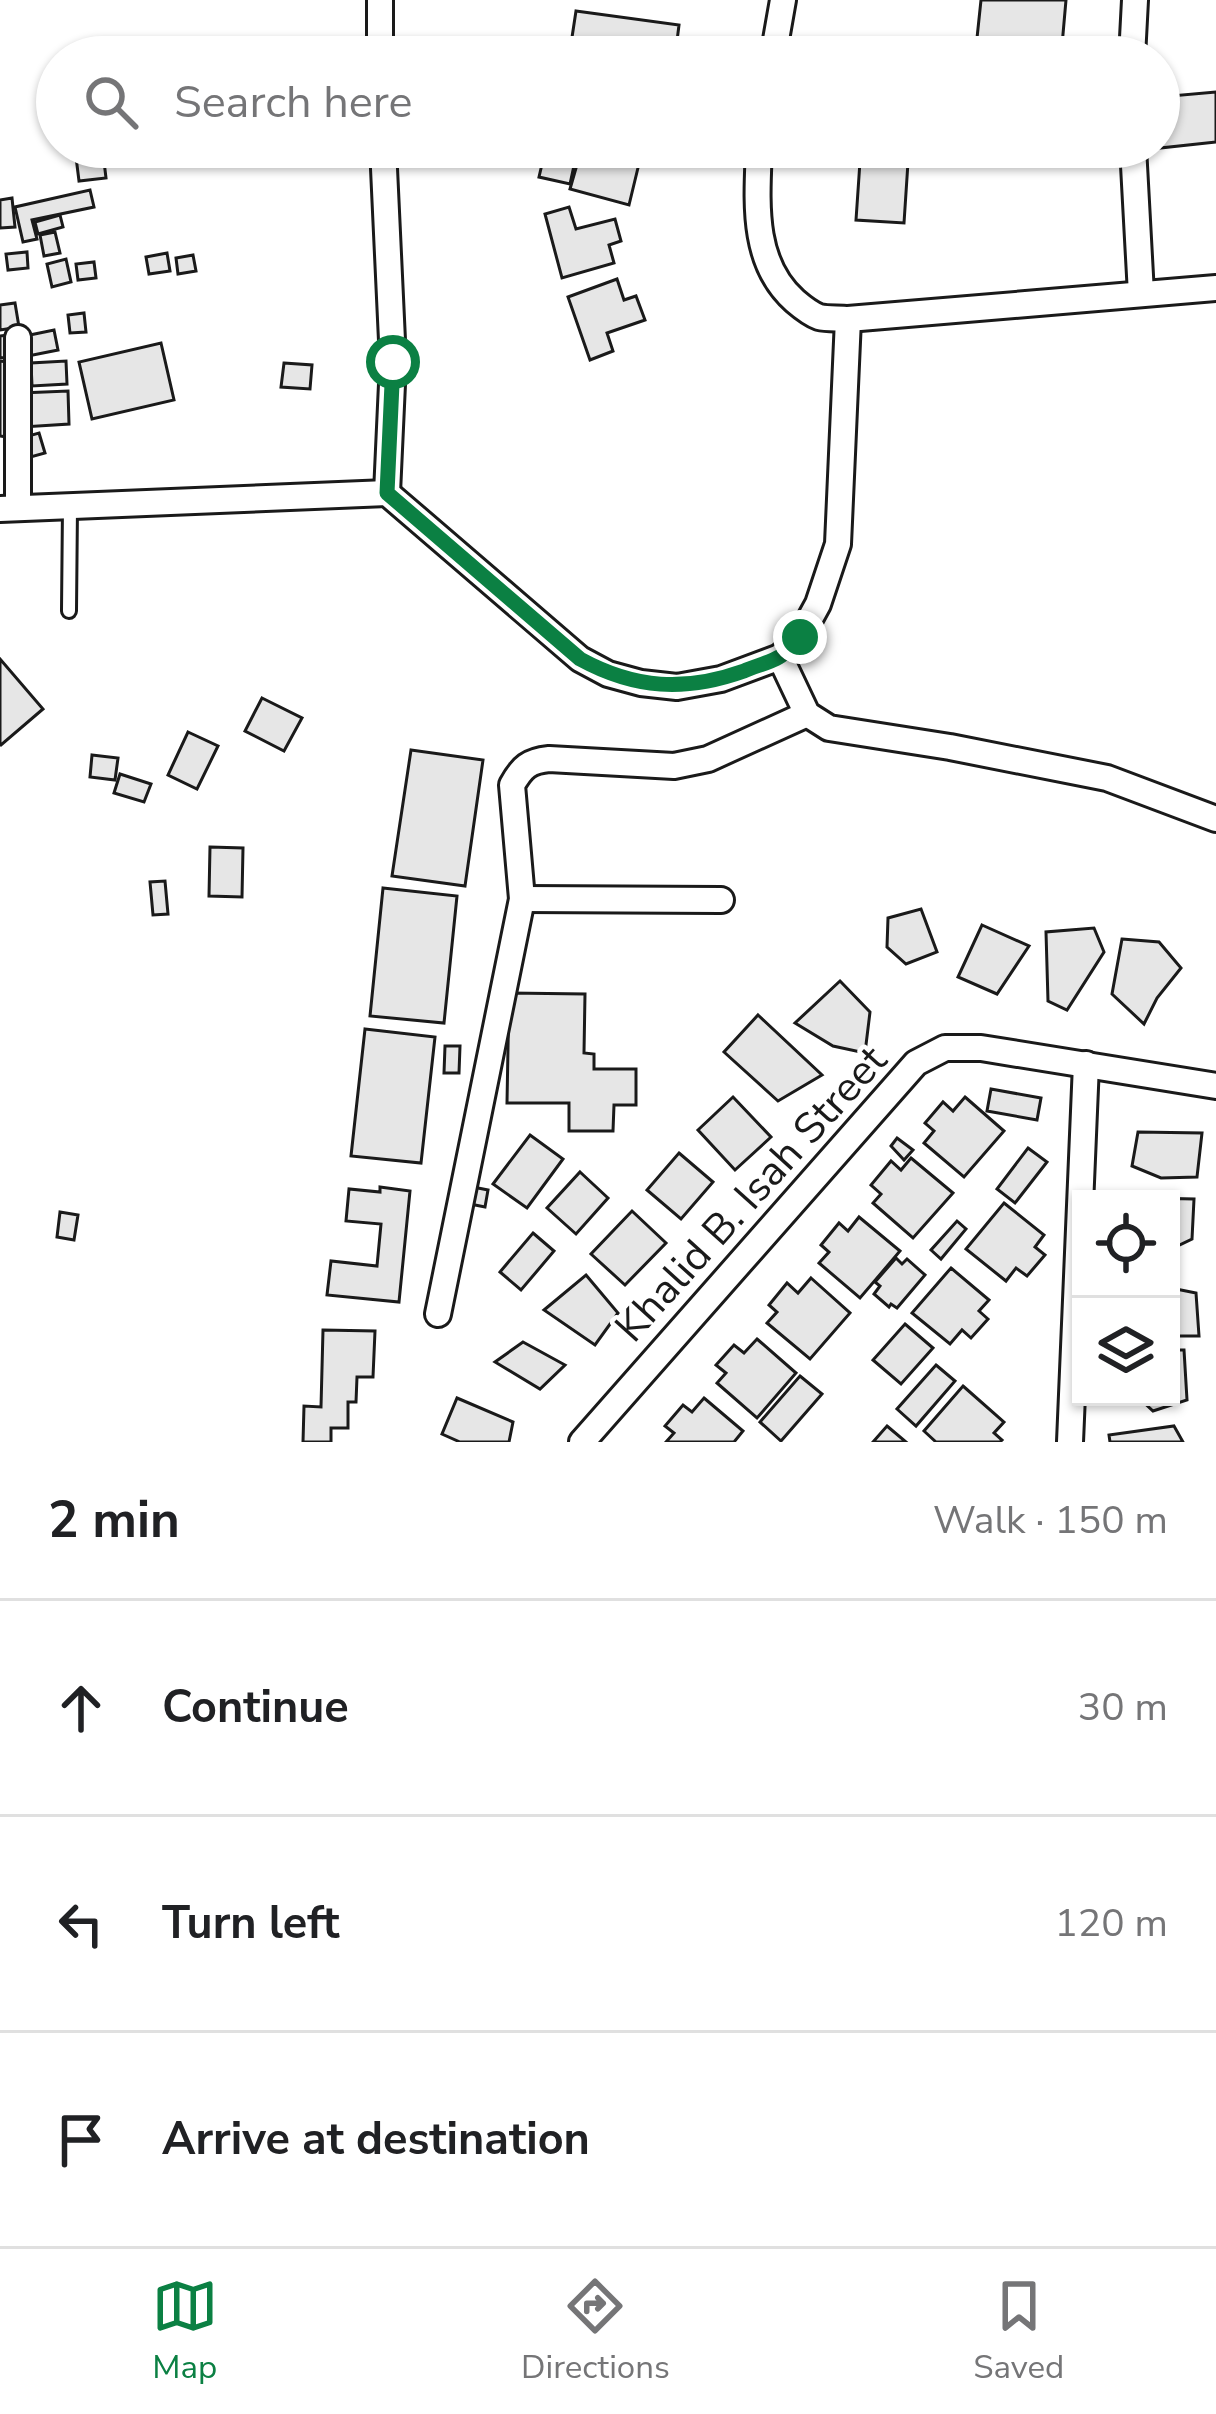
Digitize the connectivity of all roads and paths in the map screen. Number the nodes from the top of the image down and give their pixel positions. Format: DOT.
graph roads {
  1 [pos="380,0"];
  2 [pos="782,0"];
  3 [pos="1135,0"];
  4 [pos="380,36"];
  5 [pos="776,36"];
  6 [pos="1133,36"];
  7 [pos="384,168"];
  8 [pos="759,168"];
  9 [pos="1134,168"];
  10 [pos="1216,288"];
  11 [pos="1141,294"];
  12 [pos="848,319"];
  13 [pos="18,338"];
  14 [pos="387,493"];
  15 [pos="70,507"];
  16 [pos="9,509"];
  17 [pos="69,611"];
  18 [pos="780,657"];
  19 [pos="807,714"];
  20 [pos="1216,819"];
  21 [pos="522,898"];
  22 [pos="721,899"];
  23 [pos="1086,1064"];
  24 [pos="1216,1086"];
  25 [pos="438,1314"];
  26 [pos="582,1442"];
  27 [pos="1070,1442"];
  1 -- 4 [label="street"];
  2 -- 5 [label="street"];
  3 -- 6 [label="street"];
  7 -- 14 [label="street"];
  8 -- 12 [label="street"];
  9 -- 11 [label="street"];
  10 -- 11 [label="street"];
  11 -- 12 [label="street"];
  12 -- 18 [label="street"];
  13 -- 16 [label="street"];
  14 -- 15 [label="street"];
  14 -- 18 [label="street"];
  15 -- 16 [label="street"];
  15 -- 17 [label="lane"];
  18 -- 19 [label="street"];
  19 -- 20 [label="street"];
  19 -- 21 [label="street"];
  21 -- 22 [label="street"];
  21 -- 25 [label="street"];
  23 -- 24 [label="street, Khalid B. Isah Street"];
  23 -- 26 [label="street, Khalid B. Isah Street"];
  23 -- 27 [label="street"];
}
